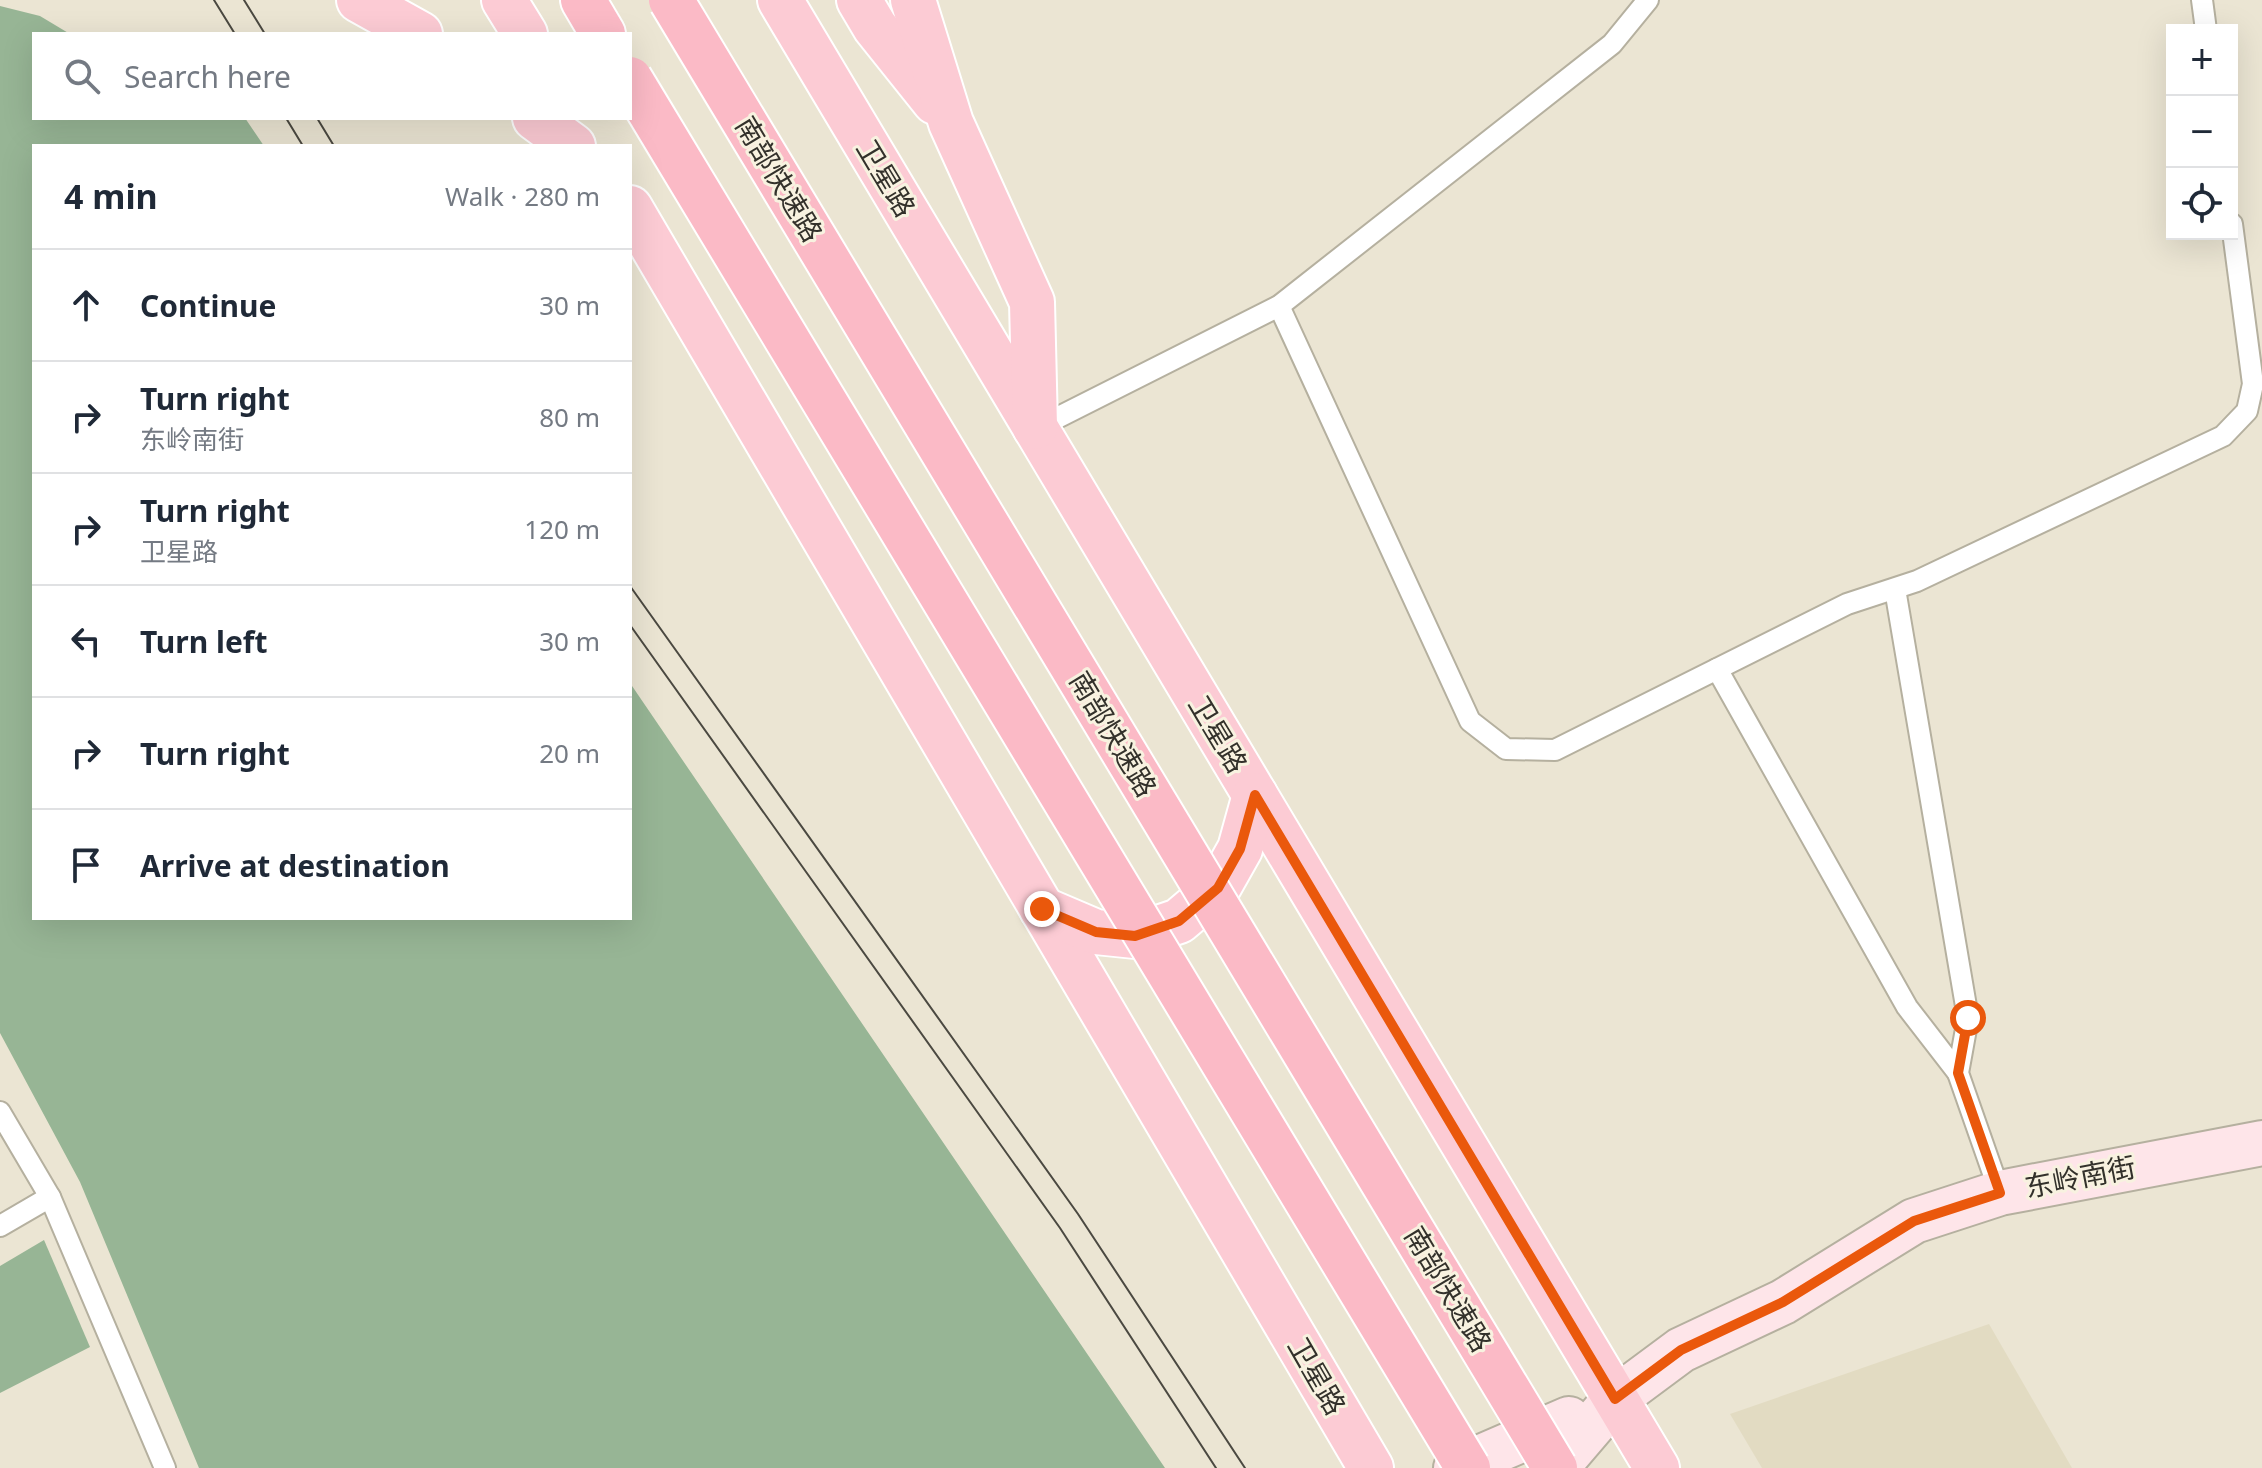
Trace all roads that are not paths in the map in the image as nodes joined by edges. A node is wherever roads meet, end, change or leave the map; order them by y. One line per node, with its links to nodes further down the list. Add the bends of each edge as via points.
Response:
1 (359, 0): 11 (main road)
2 (504, 0): 12 (main road)
3 (583, 0): 13 (highway)
4 (671, 0): 39 (highway, 南部快速路, bridge)
5 (780, 0): 23 (main road, 卫星路)
6 (859, 0): 17 (main road)
7 (913, 0): 17 (main road)
8 (1648, 0): 22 (lane, via 1612,44)
9 (2202, 0): 10 (lane)
10 (2205, 24)
11 (416, 32)
12 (524, 32)
13 (602, 32)
14 (632, 82): 38 (highway, bridge)
15 (538, 120): 18 (main road)
16 (577, 120): 19 (main road)
17 (951, 123): 23 (main road, via 1032,302)
18 (570, 144)
19 (592, 144)
20 (632, 211): 27 (main road, 卫星路)
21 (2234, 240): 24 (lane, via 2253,384 2247,411 2223,436)
22 (1279, 306): 23 (lane); 25 (lane, via 1470,721 1506,749 1555,750)
23 (1035, 429): 26 (main road, 卫星路)
24 (1895, 589): 25 (lane, via 1847,604); 28 (lane, via 1968,1018)
25 (1717, 669): 28 (lane, via 1907,1007)
26 (1255, 795): 27 (main road, via 1240,849 1218,888 1179,921 1135,936 1096,932); 34 (main road, 卫星路)
27 (1042, 909): 36 (main road, 卫星路)
28 (1958, 1073): 31 (lane)
29 (0, 1112): 32 (lane)
30 (2262, 1143): 31 (main road, 东岭南街)
31 (2000, 1193): 34 (main road, 东岭南街, via 1914,1221 1783,1302 1681,1350)
32 (50, 1197): 33 (lane); 35 (lane)
33 (0, 1226)
34 (1615, 1399): 37 (main road, 东岭南街); 39 (main road, 东岭南街); 40 (main road, 卫星路)
35 (165, 1468)
36 (1371, 1468)
37 (1456, 1468)
38 (1468, 1468)
39 (1556, 1468)
40 (1657, 1468)

